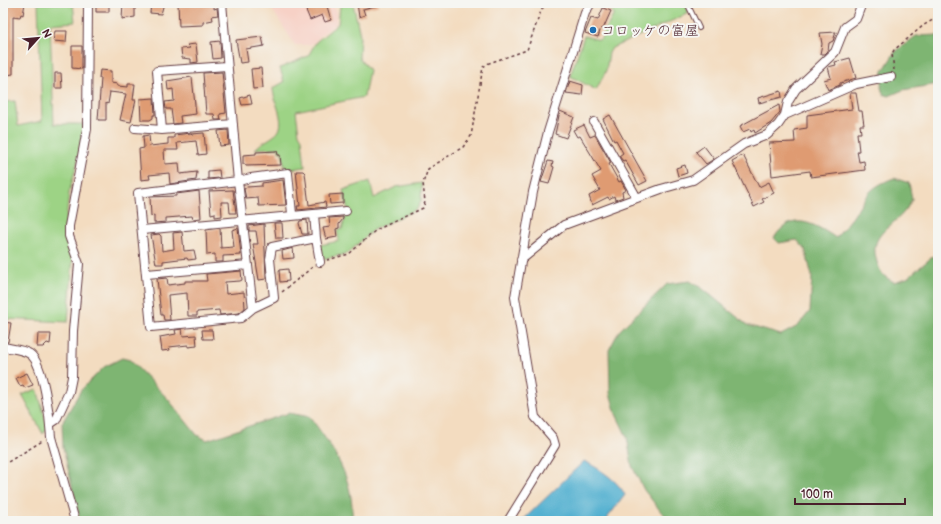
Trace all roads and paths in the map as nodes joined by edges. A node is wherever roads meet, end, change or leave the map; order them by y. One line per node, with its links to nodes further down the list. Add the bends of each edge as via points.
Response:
1 (88, 3): 31 (street, via 87,129 69,236 79,264 72,377 69,392 56,420)
2 (222, 3): 9 (street)
3 (546, 3): 25 (path, via 527,50 483,67 471,136 463,147 428,169 423,183 423,208 376,230 345,256)
4 (591, 3): 24 (street, via 585,13 548,132 533,192)
5 (687, 3): 8 (lane)
6 (862, 3): 11 (street, via 856,19 845,27 835,52 796,89 788,102)
7 (938, 17): 10 (path, via 894,50 894,74)
8 (699, 28)
9 (227, 66): 13 (street); 15 (street, via 157,72)
10 (891, 77): 11 (street, via 856,84)
11 (785, 115): 17 (street, via 767,135 744,144 693,180)
12 (594, 122): 17 (street)
13 (233, 124): 15 (street); 16 (street)
14 (135, 128): 15 (street)
15 (162, 130)
16 (238, 181): 19 (street, via 288,174); 21 (street); 22 (street, via 138,193)
17 (636, 198): 24 (street, via 564,225)
18 (346, 210): 20 (street)
19 (292, 214): 20 (street); 21 (street)
20 (314, 214): 23 (street)
21 (242, 220): 22 (street); 26 (street)
22 (142, 230): 27 (street)
23 (316, 238): 25 (street); 28 (street, via 272,246 270,260)
24 (521, 260): 35 (street, via 515,297 535,418 553,438 555,445)
25 (320, 262): 28 (path)
26 (248, 265): 27 (street); 29 (street)
27 (147, 274): 29 (street, via 152,327 241,318)
28 (274, 298): 29 (street)
29 (253, 308)
30 (3, 347): 31 (street, via 29,354 39,366)
31 (50, 424): 32 (street)
32 (51, 437): 33 (path); 34 (street)
33 (3, 465)
34 (75, 521)
35 (508, 521)

